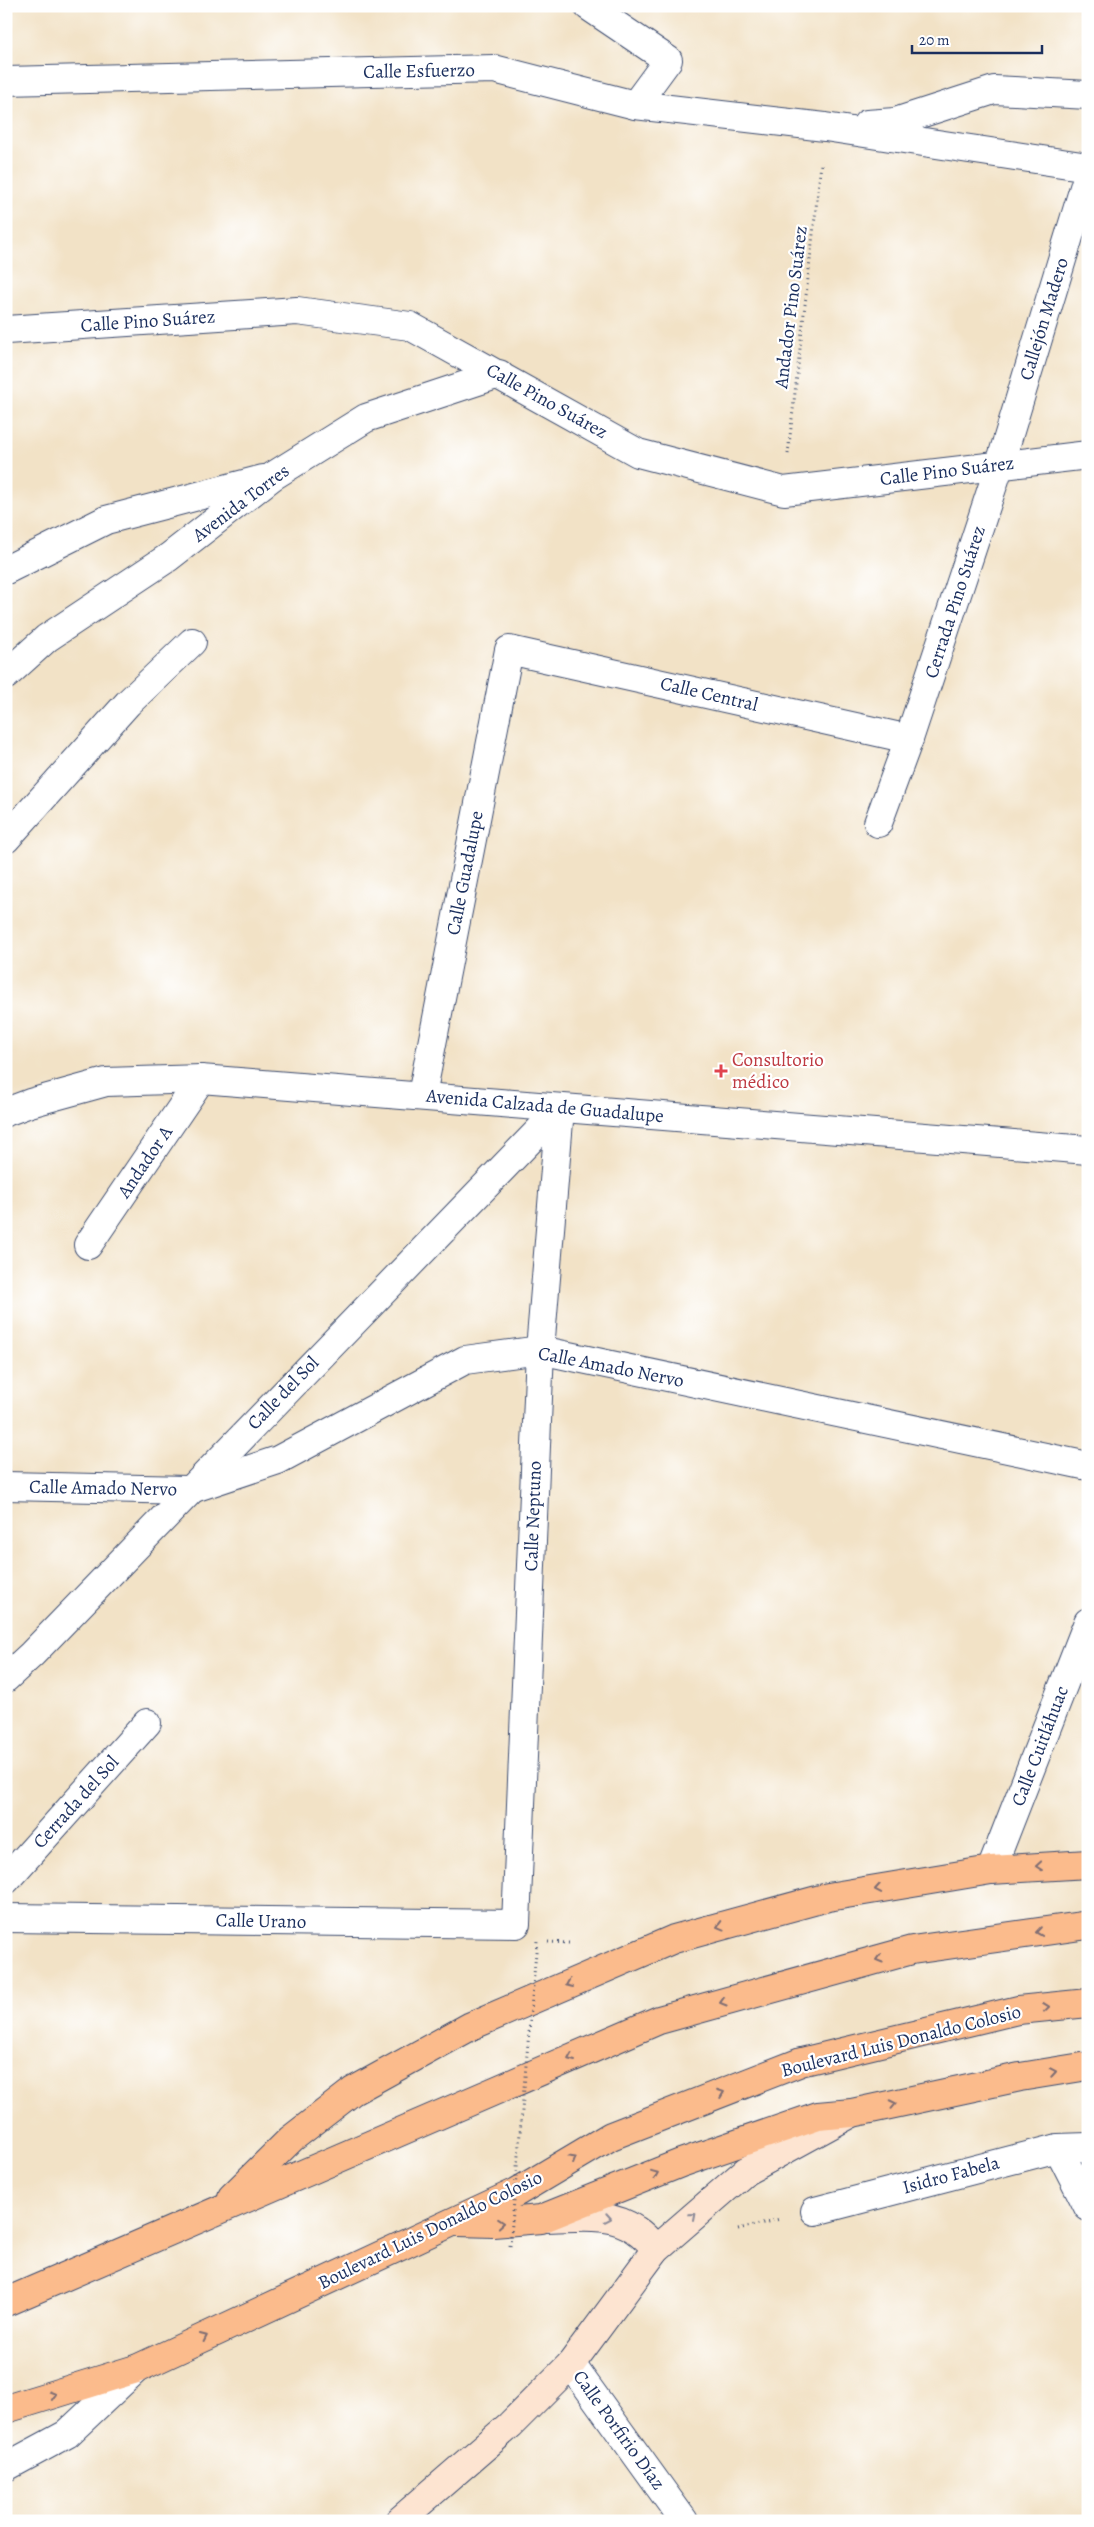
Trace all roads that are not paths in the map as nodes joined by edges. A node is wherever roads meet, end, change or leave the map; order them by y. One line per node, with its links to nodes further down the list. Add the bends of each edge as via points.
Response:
1 (588, 6): 4 (street, via 668,60)
2 (6, 81): 4 (street, Calle Esfuerzo, via 494,69)
3 (1088, 95): 5 (street, via 994,90 895,122)
4 (635, 105): 5 (street, Calle Esfuerzo)
5 (826, 127): 6 (street)
6 (1088, 168)
7 (1088, 174): 11 (street, Callejón Madero)
8 (6, 330): 9 (street, Calle Pino Suárez, via 297,311 410,326)
9 (499, 374): 11 (street, Calle Pino Suárez, via 638,453 784,491); 12 (street, Avenida Torres, via 366,418)
10 (1088, 455): 11 (street, Calle Pino Suárez)
11 (1000, 464): 17 (street, Cerrada Pino Suárez)
12 (273, 476): 13 (street, via 106,520); 16 (street, Avenida Torres, via 169,557 46,638)
13 (6, 570)
14 (192, 642): 19 (street, via 128,703)
15 (509, 650): 17 (street, Calle Central); 21 (street, Calle Guadalupe)
16 (6, 675)
17 (909, 739): 18 (street, Cerrada Pino Suárez)
18 (878, 823)
19 (6, 839)
20 (201, 1079): 21 (street, Avenida Calzada de Guadalupe); 22 (street, Avenida Calzada de Guadalupe, via 106,1082); 26 (street, Andador A)
21 (422, 1095): 23 (street, Avenida Calzada de Guadalupe)
22 (18, 1107): 24 (street)
23 (560, 1109): 25 (street, Avenida Calzada de Guadalupe); 27 (street, Calle Neptuno); 30 (street, Calle del Sol)
24 (6, 1126)
25 (1088, 1150)
26 (88, 1246)
27 (540, 1350): 28 (street, Calle Amado Nervo); 30 (street, Calle Amado Nervo, via 465,1360 278,1460); 38 (street, Calle Neptuno)
28 (1088, 1466)
29 (6, 1486): 30 (street, Calle Amado Nervo)
30 (188, 1490): 32 (street, Calle del Sol)
31 (1088, 1622): 35 (street, Calle Cuitláhuac)
32 (6, 1678)
33 (147, 1723): 36 (street, Cerrada del Sol)
34 (1088, 1864): 35 (highway, one-way to 35)
35 (991, 1870): 46 (highway, one-way to 46, via 828,1897 674,1939 471,2026 353,2091 291,2140)
36 (6, 1880)
37 (6, 1918): 38 (street, Calle Urano)
38 (516, 1924)
39 (1088, 1925): 46 (highway, one-way to 46, via 912,1950 659,2020)
40 (1088, 2003): 49 (highway, Boulevard Luis Donaldo Colosio, one-way to 40, via 517,2192 611,2136 801,2062 1018,2010)
41 (1088, 2066): 42 (highway, one-way to 41)
42 (852, 2113): 48 (highway, one-way to 42, via 681,2163 818,2116); 50 (main road, one-way to 42, via 746,2171)
43 (1088, 2146): 44 (street, Isidro Fabela)
44 (1058, 2148): 45 (street); 47 (street, Isidro Fabela)
45 (1088, 2207)
46 (220, 2209): 51 (highway)
47 (815, 2211)
48 (541, 2219): 49 (highway, one-way to 48); 50 (main road, one-way to 50, via 599,2217 619,2220 637,2230)
49 (452, 2222): 53 (highway, Boulevard Luis Donaldo Colosio, one-way to 49)
50 (656, 2249): 52 (main road)
51 (6, 2302)
52 (572, 2364): 56 (main road, via 510,2425); 57 (street, Calle Porfirio Díaz)
53 (136, 2369): 54 (highway, Boulevard Luis Donaldo Colosio, one-way to 53); 55 (street, via 67,2434)
54 (6, 2409)
55 (6, 2467)
56 (399, 2521)
57 (684, 2521)

